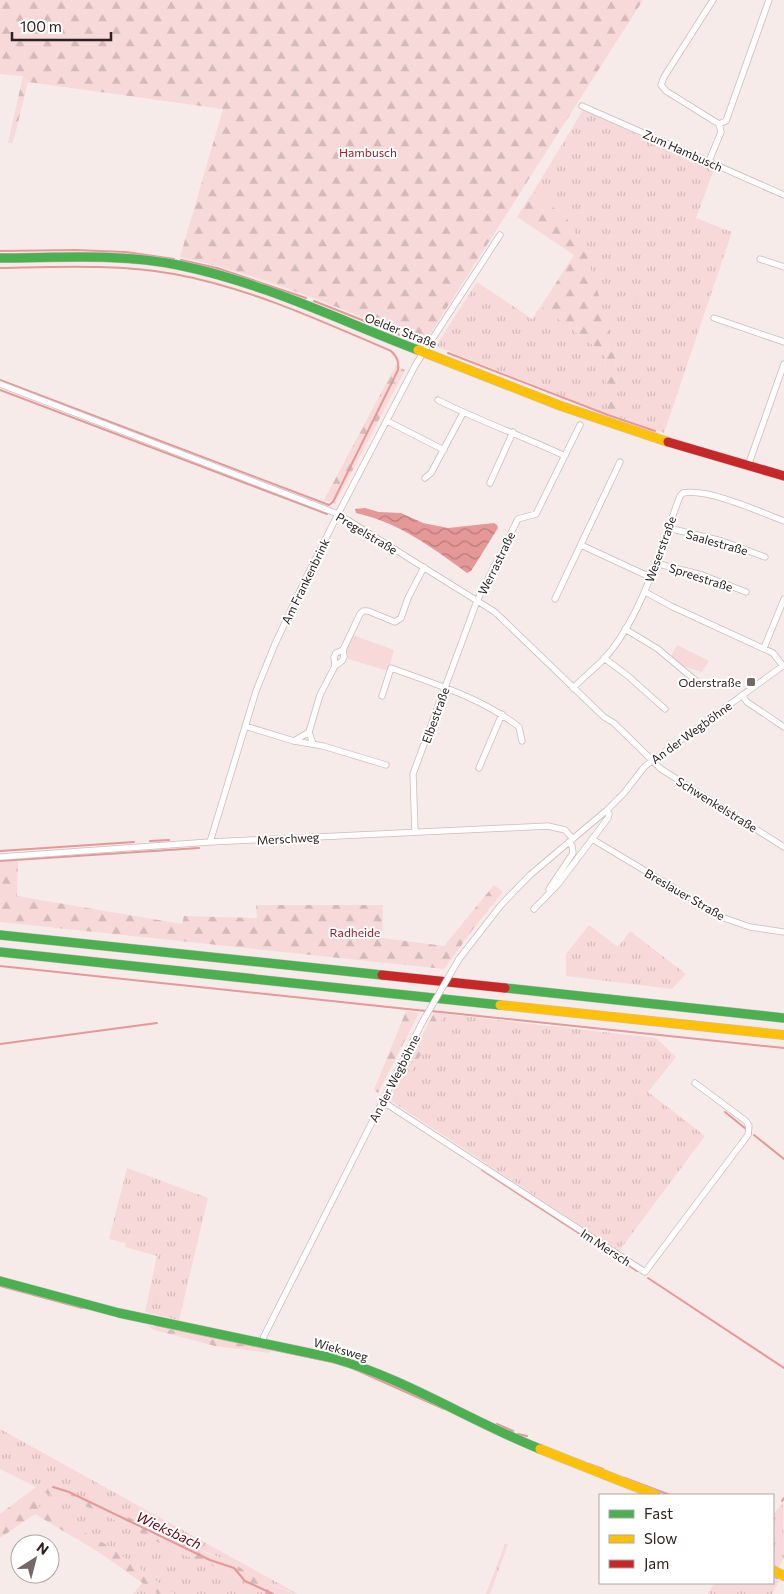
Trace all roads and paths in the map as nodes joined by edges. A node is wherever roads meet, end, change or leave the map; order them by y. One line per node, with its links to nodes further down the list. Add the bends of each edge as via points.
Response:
1 (713, 0): 4 (street, via 661,85)
2 (769, 0): 4 (street, via 726,121)
3 (582, 106): 5 (street, Zum Hambusch)
4 (720, 124): 5 (street, via 721,132)
5 (709, 161): 6 (street, Zum Hambusch)
6 (784, 195)
7 (500, 235): 13 (street, Am Frankenbrink)
8 (0, 258): 13 (main road, Oelder Straße, via 128,259 214,273 256,286)
9 (760, 259): 10 (street)
10 (784, 267)
11 (714, 318): 12 (street)
12 (784, 342)
13 (424, 353): 18 (street, Am Frankenbrink); 24 (main road, Oelder Straße, via 656,439)
14 (784, 364): 24 (street)
15 (0, 384): 28 (street, Pregelstraße)
16 (438, 400): 17 (street)
17 (463, 413): 20 (street); 21 (street)
18 (387, 420): 21 (street); 28 (street, Am Frankenbrink)
19 (580, 426): 22 (street, Werrastraße)
20 (513, 432): 22 (street); 27 (street)
21 (444, 450): 26 (street)
22 (565, 456): 40 (street, Werrastraße, via 536,514 518,519)
23 (620, 462): 31 (street)
24 (748, 466): 25 (main road, Oelder Straße)
25 (784, 476)
26 (425, 478)
27 (490, 483)
28 (338, 514): 34 (street, Pregelstraße); 52 (street, Am Frankenbrink, via 275,644)
29 (784, 521): 30 (street, Weserstraße, via 730,501 688,492 680,496)
30 (668, 528): 32 (street, Saalestraße, via 722,541); 33 (street, Weserstraße)
31 (581, 545): 35 (street); 38 (street)
32 (765, 557)
33 (655, 563): 35 (street, Weserstraße); 37 (street, Spreestraße, via 702,575)
34 (424, 567): 40 (street, Pregelstraße); 54 (street, via 402,618 395,622 368,611 360,614 342,650 342,662 335,666 320,695)
35 (650, 577): 36 (street, Weserstraße)
36 (645, 592): 41 (street, Weserstraße); 42 (street)
37 (746, 592)
38 (555, 599)
39 (784, 599): 42 (street)
40 (477, 601): 46 (street, Elbestraße); 47 (street, Pregelstraße, via 496,612)
41 (626, 629): 43 (street, Weserstraße); 45 (street, via 658,649)
42 (764, 648): 44 (street)
43 (604, 658): 47 (street, Weserstraße); 50 (street)
44 (784, 665): 48 (street, An der Wegböhne)
45 (696, 681)
46 (445, 688): 49 (street, via 391,668); 51 (street); 62 (street, Elbestraße, via 413,774)
47 (573, 688): 58 (street, Pregelstraße)
48 (742, 695): 53 (street, via 747,702); 58 (street, An der Wegböhne)
49 (382, 696)
50 (665, 709)
51 (502, 714): 56 (street, via 519,727); 60 (street)
52 (245, 726): 55 (street); 65 (street, Am Frankenbrink)
53 (784, 727)
54 (309, 732): 55 (street); 57 (street)
55 (294, 741): 57 (street)
56 (522, 741)
57 (313, 744): 59 (street)
58 (652, 760): 61 (street, An der Wegböhne); 66 (street, Schwenkelstraße, via 661,769)
59 (386, 765)
60 (479, 768)
61 (607, 810): 63 (street, An der Wegböhne, via 608,818); 64 (street, An der Wegböhne)
62 (415, 832): 64 (street, Merschweg, via 548,826 565,830); 65 (street, Merschweg)
63 (592, 839): 68 (street, An der Wegböhne); 70 (street, Breslauer Straße, via 724,918)
64 (571, 840): 68 (street, An der Wegböhne, via 573,853); 76 (street, An der Wegböhne, bridge, via 501,905 459,959)
65 (210, 842): 67 (street, Merschweg)
66 (784, 847)
67 (0, 857)
68 (547, 895): 69 (street, An der Wegböhne)
69 (534, 909)
70 (784, 932)
71 (0, 935): 73 (main road)
72 (0, 952): 74 (main road)
73 (784, 1018)
74 (784, 1035)
75 (695, 1083): 76 (street, Im Mersch, via 746,1121 748,1135 645,1272)
76 (382, 1101): 78 (street, An der Wegböhne)
77 (0, 1281): 78 (main road, Wieksweg, via 119,1313)
78 (262, 1343): 79 (main road, Wieksweg, via 354,1364 530,1445)
79 (653, 1494)

